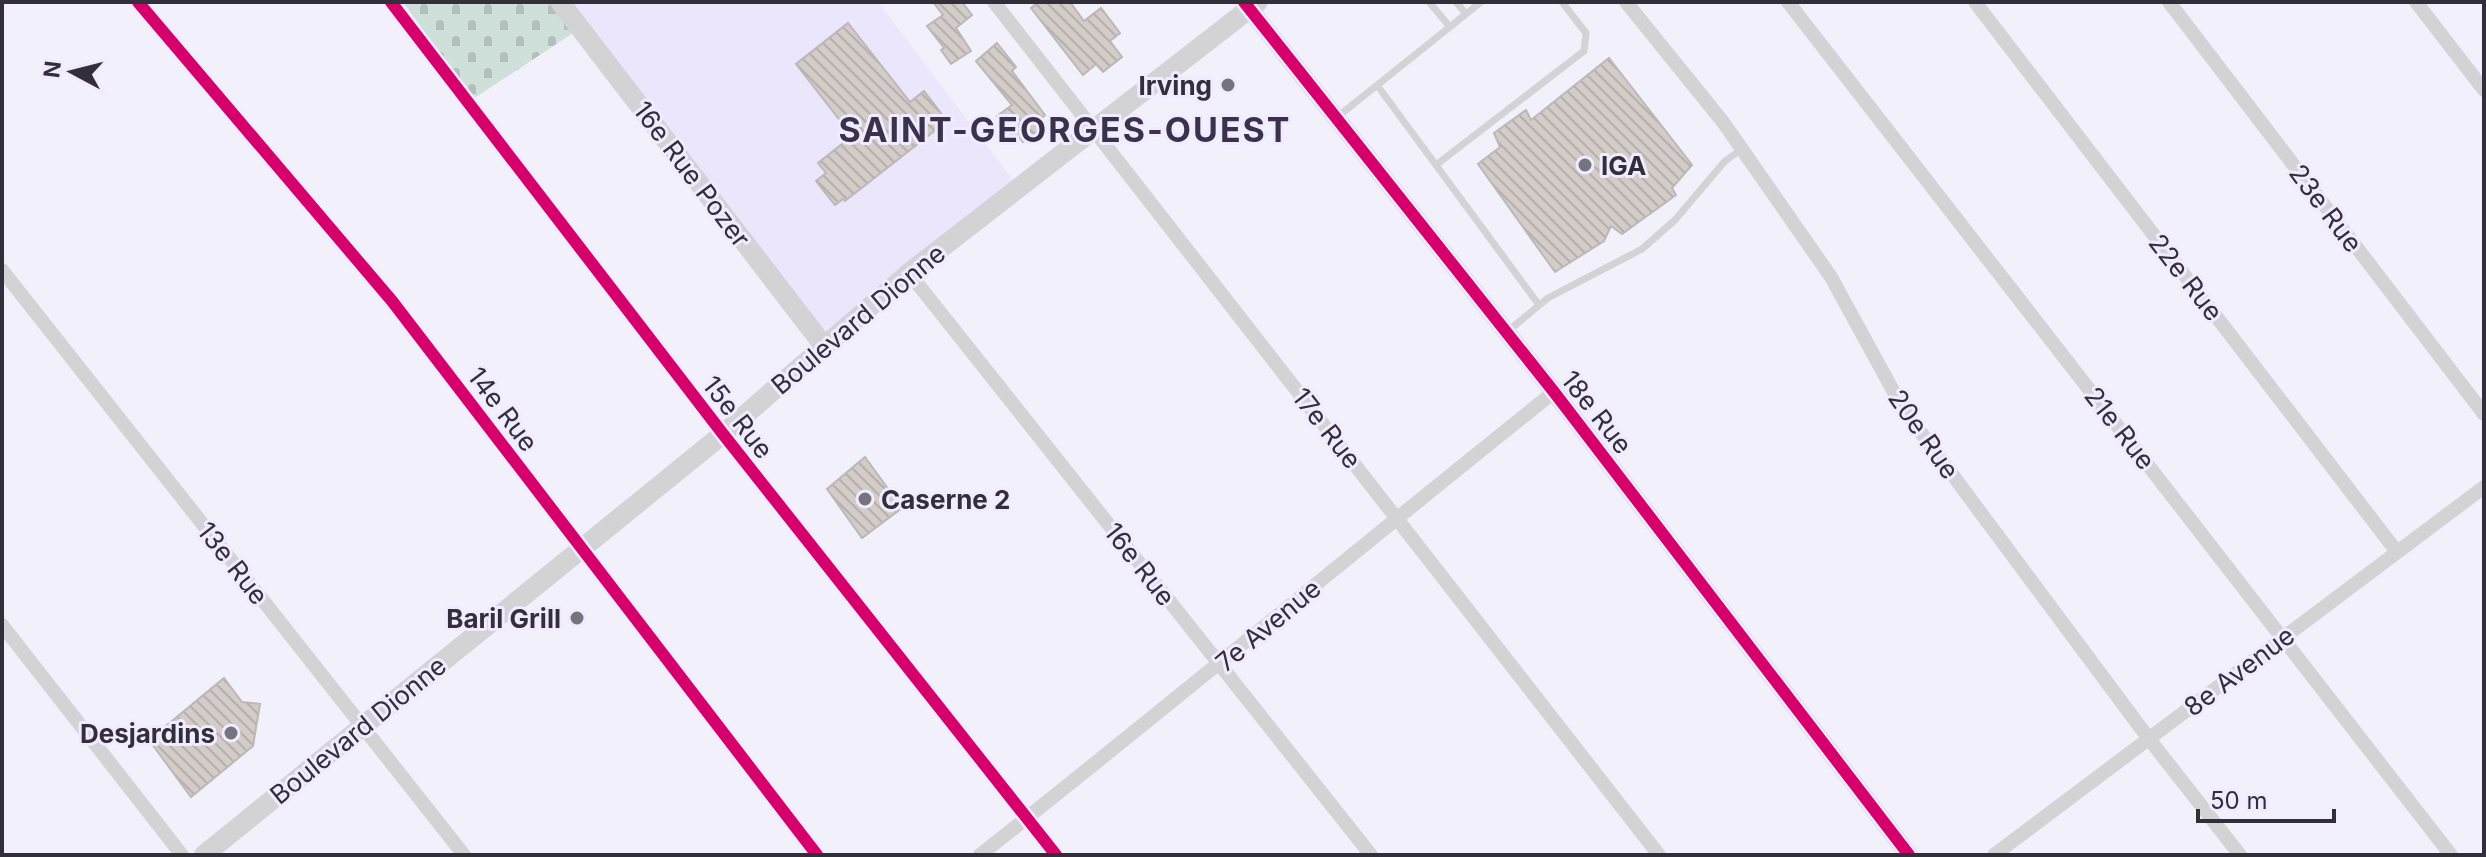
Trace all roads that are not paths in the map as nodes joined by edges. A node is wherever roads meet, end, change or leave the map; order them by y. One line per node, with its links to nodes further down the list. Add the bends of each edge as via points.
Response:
1 (138, 2): 33 (street, 14e Rue, via 392,301)
2 (391, 2): 30 (street, 15e Rue)
3 (560, 2): 27 (main road, 16e Rue Pozer)
4 (994, 2): 20 (street, 17e Rue)
5 (1429, 2): 16 (lane)
6 (1456, 2): 15 (lane)
7 (1481, 2): 15 (lane)
8 (1562, 2): 22 (lane, via 1586,33 1584,51)
9 (1626, 2): 21 (street, 20e Rue)
10 (1788, 2): 36 (street, 21e Rue)
11 (1975, 2): 34 (street, 22e Rue)
12 (2169, 2): 29 (street, 23e Rue)
13 (2416, 2): 18 (street)
14 (1250, 4): 19 (street, 18e Rue); 20 (main road, Boulevard Dionne)
15 (1466, 14): 16 (lane)
16 (1450, 27): 17 (lane)
17 (1377, 85): 19 (lane); 22 (lane)
18 (2484, 90)
19 (1336, 118): 26 (street, 18e Rue)
20 (1094, 130): 24 (main road, Boulevard Dionne); 32 (street, 17e Rue)
21 (1742, 149): 25 (lane, via 1642,249); 39 (street, 20e Rue, via 1831,277 1902,407)
22 (1436, 165): 25 (lane)
23 (2, 270): 38 (street, 13e Rue)
24 (909, 273): 27 (main road, Boulevard Dionne); 37 (street, 16e Rue)
25 (1539, 305): 26 (lane)
26 (1507, 332): 28 (street, 18e Rue)
27 (824, 346): 30 (main road, Boulevard Dionne)
28 (1554, 392): 32 (street, 7e Avenue); 49 (street, 18e Rue)
29 (2484, 414)
30 (723, 434): 33 (main road, Boulevard Dionne); 40 (street, 15e Rue)
31 (2484, 487): 34 (street, 8e Avenue)
32 (1397, 518): 37 (street, 7e Avenue); 48 (street, 17e Rue)
33 (580, 547): 38 (main road, Boulevard Dionne); 44 (street, 14e Rue)
34 (2397, 552): 36 (street, 8e Avenue)
35 (2, 625): 41 (street)
36 (2284, 637): 39 (street, 8e Avenue); 52 (street, 21e Rue)
37 (1220, 665): 40 (street, 7e Avenue); 47 (street, 16e Rue)
38 (361, 727): 42 (main road, Boulevard Dionne); 43 (street, 13e Rue)
39 (2149, 739): 50 (street, 8e Avenue); 51 (street, 20e Rue)
40 (1027, 818): 45 (street, 7e Avenue); 46 (street, 15e Rue)
41 (182, 855)
42 (204, 855)
43 (464, 855)
44 (817, 855)
45 (980, 855)
46 (1056, 855)
47 (1371, 855)
48 (1659, 855)
49 (1909, 855)
50 (1994, 855)
51 (2240, 855)
52 (2451, 855)

